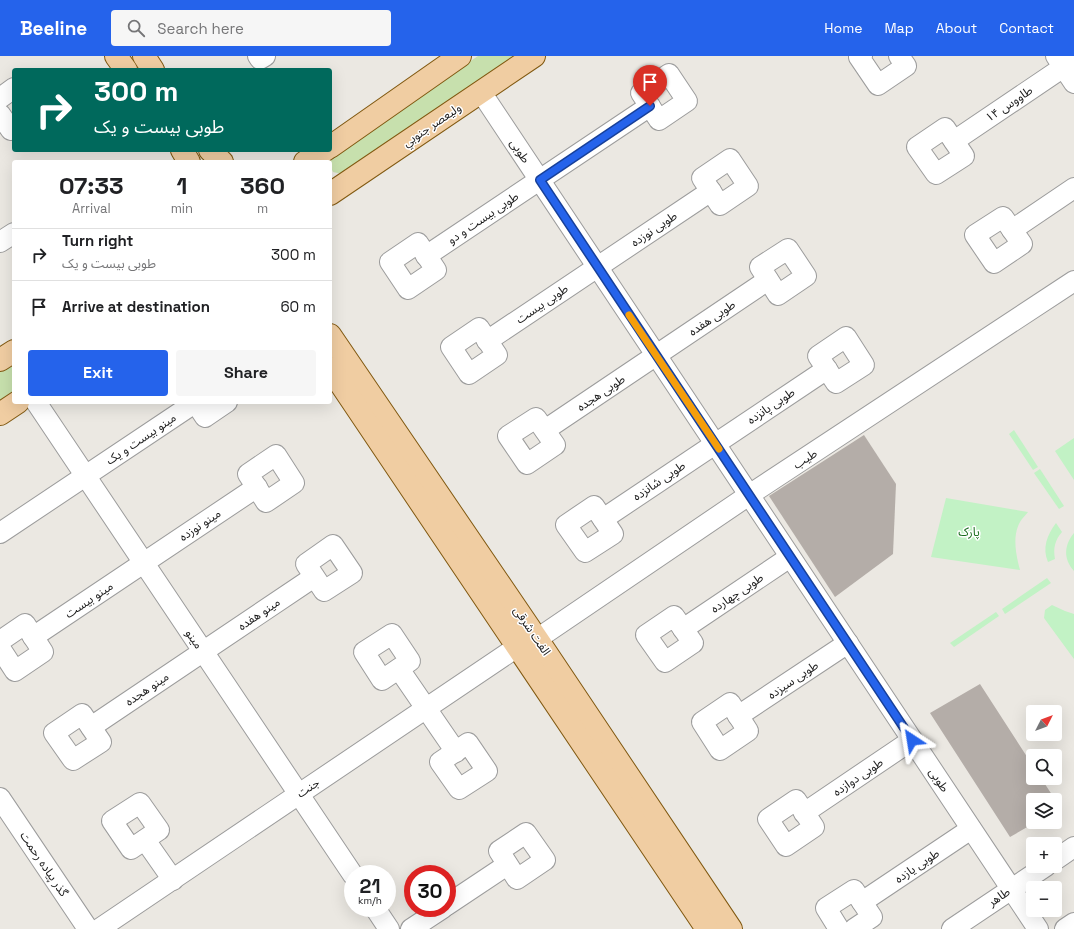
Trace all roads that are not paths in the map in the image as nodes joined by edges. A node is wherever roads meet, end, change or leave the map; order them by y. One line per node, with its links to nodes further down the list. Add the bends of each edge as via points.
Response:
1 (116, 56): 10 (main road)
2 (144, 56): 11 (main road)
3 (258, 56): 4 (street, via 260,59)
4 (265, 56)
5 (534, 56): 12 (main road, وليعصر جنوبي)
6 (862, 56): 7 (street, via 860,57 878,85 906,66)
7 (899, 56)
8 (458, 57): 17 (main road)
9 (1067, 66): 16 (street, طاووس ۱۴)
10 (125, 68)
11 (152, 68)
12 (481, 92): 22 (street, طوبی); 23 (main road, وليعصر جنوبي)
13 (12, 93): 15 (street)
14 (650, 106): 22 (street, طوبی بیست و دو)
15 (3, 114)
16 (954, 141)
17 (332, 147)
18 (212, 152): 20 (main road)
19 (325, 152): 21 (main road)
20 (220, 160)
21 (309, 160)
22 (540, 180): 29 (street, طوبی بیست و دو); 30 (street, طوبی)
23 (334, 186)
24 (1074, 188): 26 (street)
25 (711, 190): 30 (street, طوبی نوزده)
26 (1012, 230)
27 (12, 234): 28 (street)
28 (0, 242)
29 (426, 256)
30 (597, 267): 34 (street, طوبی بیست); 35 (street, طوبی)
31 (768, 280): 35 (street, طوبی هفده)
32 (1074, 281): 48 (street, طیب)
33 (332, 338): 56 (main road, الفت شرقی)
34 (487, 341)
35 (656, 356): 44 (street, طوبی هجده); 45 (street, طوبی)
36 (827, 369): 45 (street, طوبی پانزده)
37 (332, 371): 59 (main road, الفت شرقی)
38 (15, 404): 43 (main road)
39 (37, 404): 46 (street, مینو)
40 (193, 404): 46 (street, مینو بیست و یک)
41 (197, 404): 42 (street, via 205,417)
42 (224, 404)
43 (0, 414)
44 (545, 430)
45 (715, 444): 48 (street, طوبی); 49 (street, طوبی شانزده)
46 (86, 476): 50 (street, مینو بیست و یک); 52 (street, مینو)
47 (257, 487): 52 (street, مینو نوزده)
48 (750, 495): 51 (street, طوبی); 56 (street, طیب)
49 (603, 519)
50 (0, 534)
51 (790, 557): 54 (street, طوبی چهارده); 58 (street, طوبی)
52 (144, 563): 55 (street, مینو بیست); 61 (street, مینو)
53 (314, 577): 61 (street, مینو هفده)
54 (683, 629)
55 (33, 637): 57 (street, via 25,624); 60 (street, via 43,652 15,671)
56 (538, 639): 90 (main road, الفت شرقی)
57 (0, 641)
58 (848, 643): 64 (street, طوبی سیزده); 66 (street, طوبی)
59 (517, 647): 63 (street, جنت); 89 (main road, الفت شرقی)
60 (0, 648)
61 (203, 652): 65 (street, مینو هجده); 68 (street, مینو)
62 (399, 669): 63 (street)
63 (426, 709): 67 (street); 68 (street, جنت)
64 (738, 716)
65 (91, 727)
66 (912, 740): 70 (street, طوبی دوازده); 71 (street, طوبی)
67 (456, 752)
68 (299, 795): 75 (street, مینو); 78 (street, جنت)
69 (0, 798): 85 (street, گذر پیاده رحمت)
70 (804, 813)
71 (971, 829): 79 (street, طوبی); 81 (street, طوبی یازده)
72 (145, 840): 78 (street)
73 (1074, 847): 74 (street)
74 (1062, 855)
75 (346, 865)
76 (507, 865): 80 (street)
77 (1036, 873): 79 (street, طاهر)
78 (173, 880): 86 (street, جنت)
79 (1012, 889): 93 (street, طاهر); 94 (street, طوبی)
80 (456, 899)
81 (862, 902): 91 (street, via 854,890 826,908); 92 (street, via 872,917)
82 (381, 917): 87 (street)
83 (429, 917): 88 (street)
84 (1074, 923): 95 (street)
85 (88, 929)
86 (99, 929)
87 (389, 929)
88 (411, 929)
89 (707, 929)
90 (731, 929)
91 (839, 929)
92 (854, 929)
93 (952, 929)
94 (1038, 929)
95 (1065, 929)

